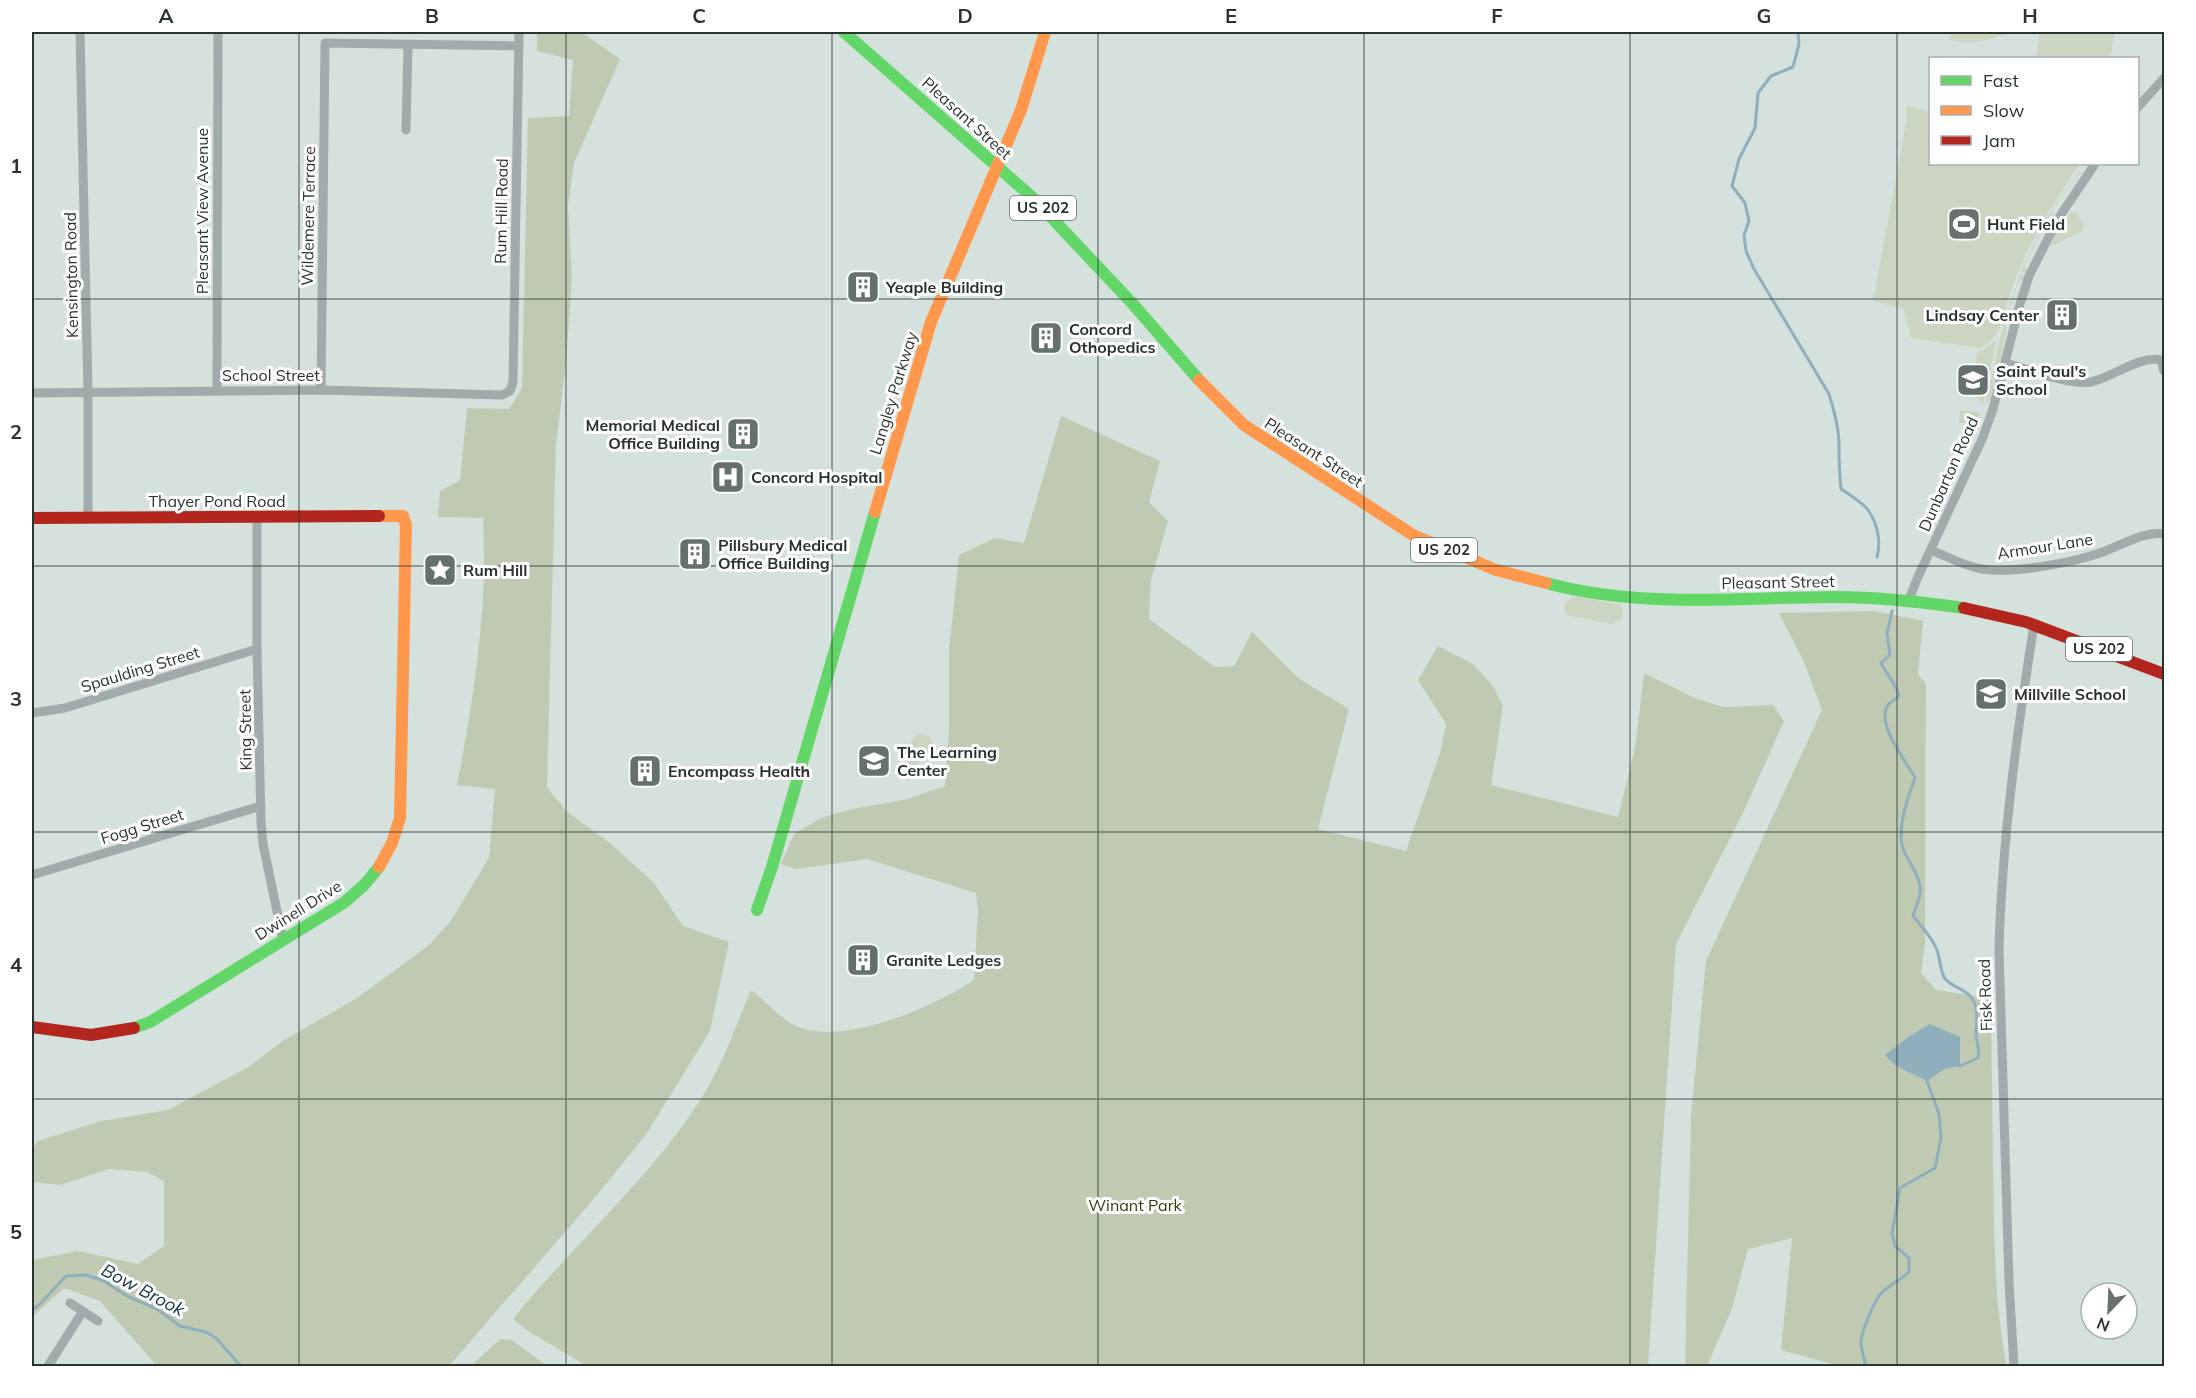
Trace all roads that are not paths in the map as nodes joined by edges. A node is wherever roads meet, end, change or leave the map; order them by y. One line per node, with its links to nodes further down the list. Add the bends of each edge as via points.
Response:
1 (80, 32): 18 (street, Kensington Road)
2 (218, 32): 15 (street, Pleasant View Avenue)
3 (519, 32): 7 (street, Rum Hill Road)
4 (844, 32): 12 (street, Pleasant Street / US 202)
5 (1044, 32): 12 (street, Langley Parkway, via 1021,110)
6 (408, 45): 7 (street); 10 (street); 16 (street, Wildemere Terrace, via 326,44)
7 (519, 46): 17 (street, Rum Hill Road)
8 (2164, 78): 9 (street)
9 (2139, 106)
10 (406, 130)
11 (2094, 165): 13 (street, Dunbarton Road, via 2058,219 2029,277)
12 (997, 168): 28 (street, Pleasant Street / US 202, via 1032,197 1244,425 1434,545 1515,576 1621,597); 35 (street, Langley Parkway, via 931,322)
13 (2006, 363): 14 (street, via 2077,383 2091,382 2153,358 2161,360); 27 (street, Dunbarton Road, via 1983,437)
14 (2164, 370)
15 (217, 390): 16 (street, School Street); 18 (street, School Street)
16 (321, 390): 17 (street, School Street, via 502,395)
17 (510, 391)
18 (88, 392): 19 (street, School Street); 23 (street, Kensington Road)
19 (32, 393)
20 (403, 516): 21 (street, Thayer Pond Road); 36 (street, Dwinell Drive, via 406,525 400,818 395,838 375,874 361,889)
21 (257, 517): 23 (street, Thayer Pond Road); 30 (street, King Street)
22 (32, 518): 23 (street, Thayer Pond Road)
23 (88, 518)
24 (2164, 525): 25 (street)
25 (2152, 533): 26 (street, Armour Lane); 27 (street, Armour Lane, via 2089,556 2011,569 1974,567)
26 (2164, 534)
27 (1931, 550): 28 (street, Dunbarton Road)
28 (1909, 600): 29 (street, US 202, via 1985,612)
29 (2034, 625): 31 (street, US 202); 42 (street, Fisk Road, via 2000,906)
30 (257, 649): 32 (street, Spaulding Street, via 65,708); 33 (street, King Street)
31 (2164, 674)
32 (32, 713)
33 (261, 806): 34 (street, Fogg Street); 36 (street, King Street, via 263,844)
34 (32, 875)
35 (757, 910)
36 (283, 940): 37 (street, Dwinell Drive, via 131,1030 90,1036)
37 (32, 1027)
38 (70, 1303): 39 (street)
39 (83, 1311): 40 (street); 41 (street)
40 (98, 1322)
41 (48, 1366)
42 (2014, 1366)

